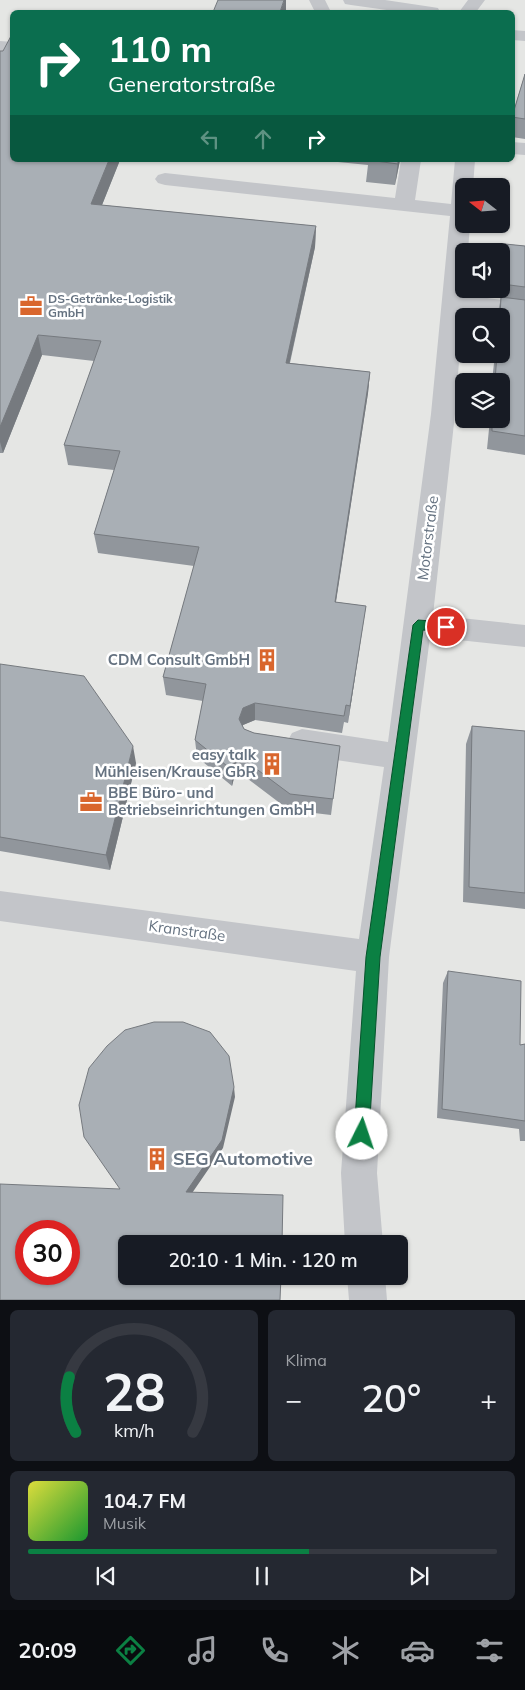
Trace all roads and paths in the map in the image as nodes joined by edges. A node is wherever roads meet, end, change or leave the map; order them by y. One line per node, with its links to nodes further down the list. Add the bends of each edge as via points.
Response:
1 (351, 0): 3 (street)
2 (477, 0): 4 (street)
3 (418, 10)
4 (469, 10)
5 (411, 162): 9 (street)
6 (465, 162): 7 (street, Motorstraße)
7 (464, 178)
8 (166, 180): 9 (street)
9 (404, 205): 10 (street)
10 (455, 210)
11 (459, 233): 12 (street, Motorstraße)
12 (453, 301): 13 (street); 14 (street, Motorstraße)
13 (525, 310)
14 (418, 625): 15 (street); 17 (street, Motorstraße)
15 (525, 636)
16 (274, 738): 17 (street)
17 (400, 757): 19 (street, Motorstraße)
18 (0, 906): 19 (street, Kranstraße)
19 (373, 957): 20 (street, Motorstraße, via 359,1173)
20 (363, 1235)
21 (367, 1285): 22 (street)
22 (368, 1300)

